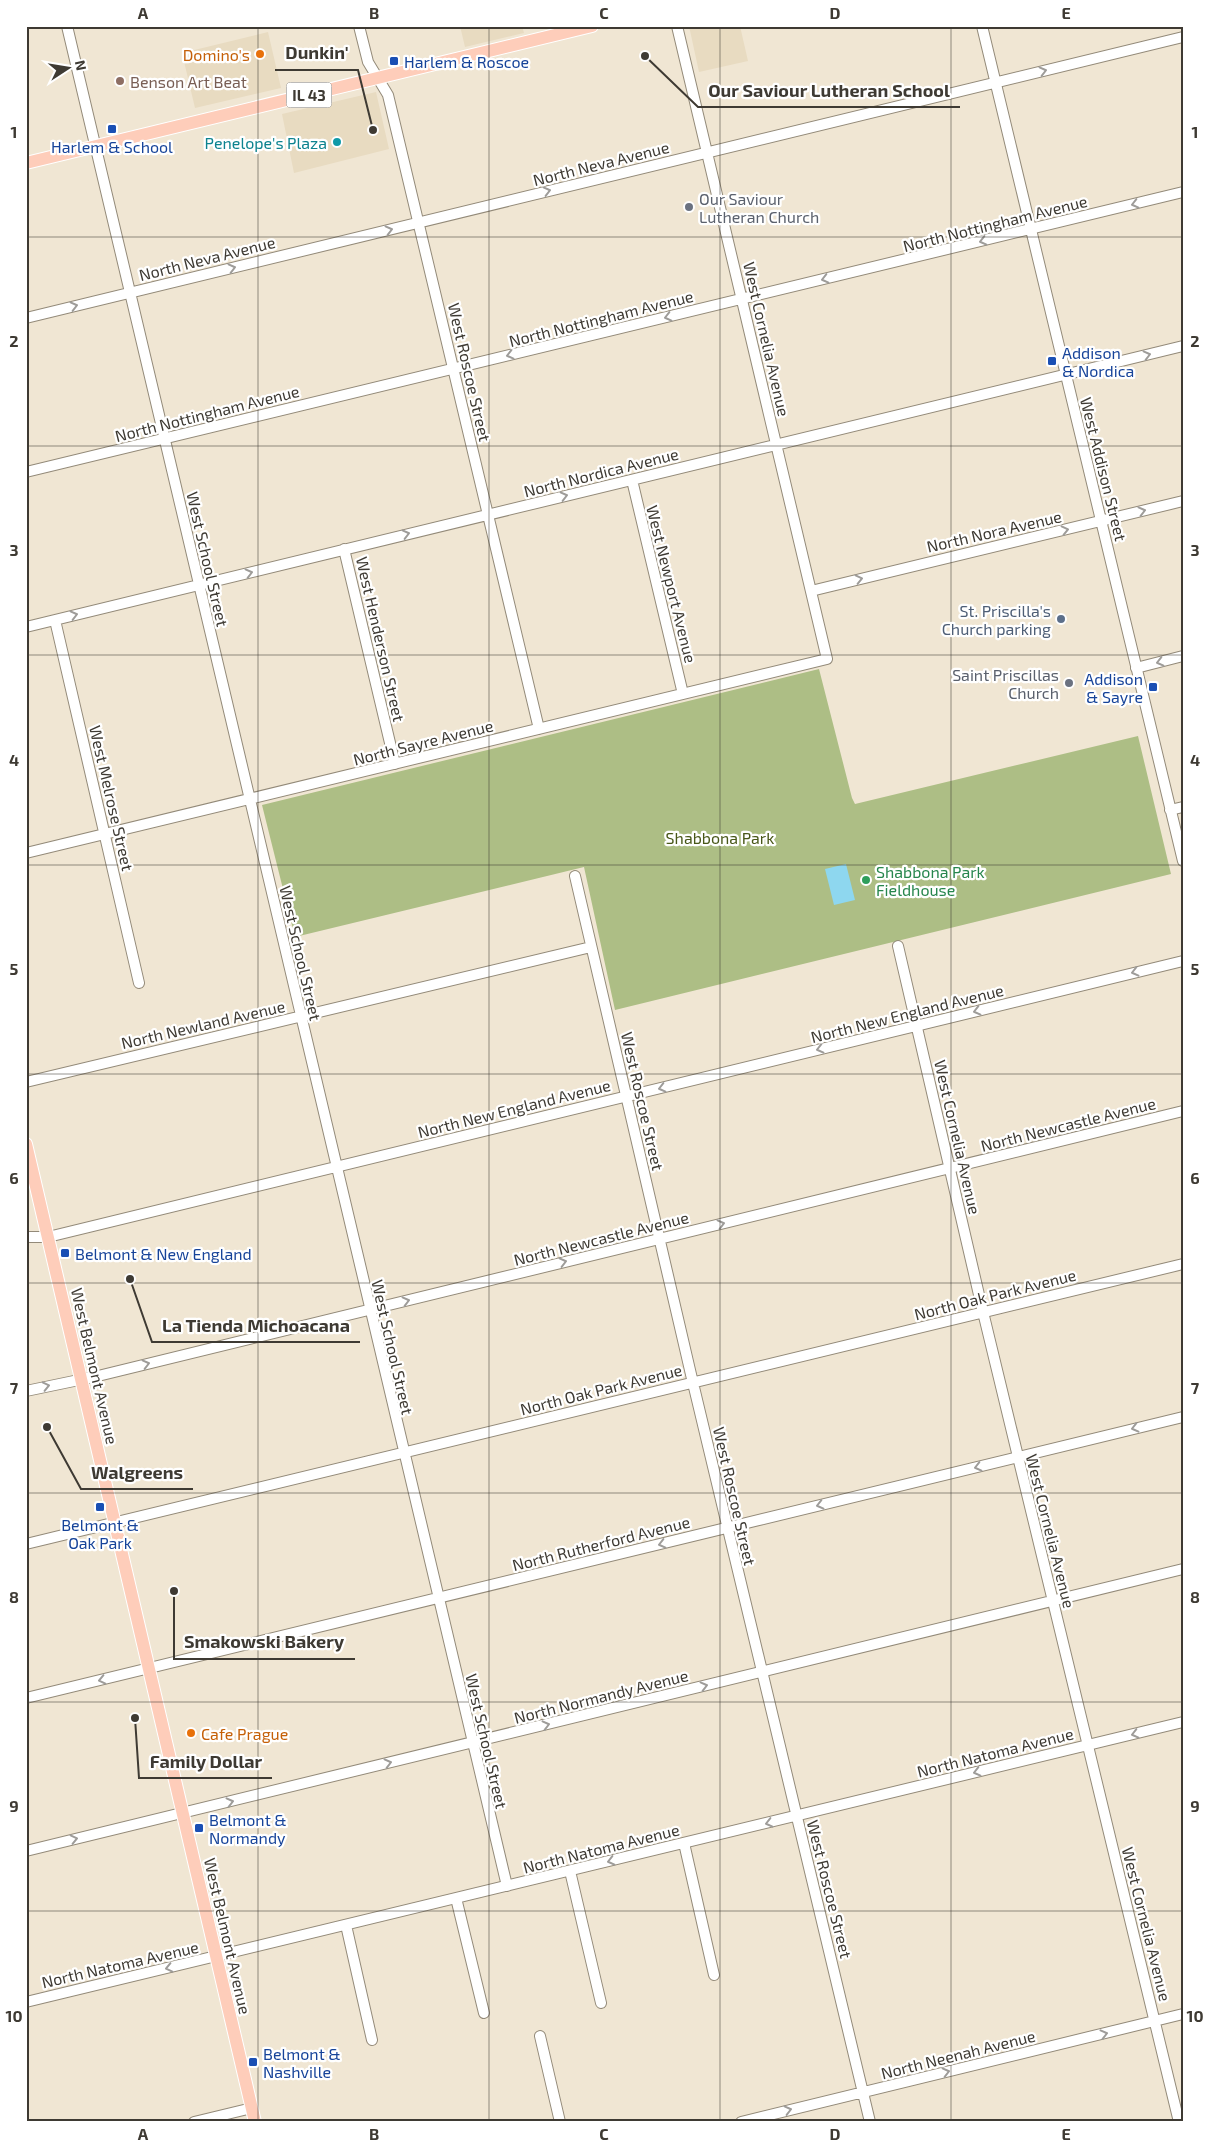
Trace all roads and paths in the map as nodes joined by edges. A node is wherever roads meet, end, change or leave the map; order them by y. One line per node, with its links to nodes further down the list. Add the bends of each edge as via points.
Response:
1 (67, 26): 9 (street, West School Street)
2 (359, 26): 7 (street, West Roscoe Street, via 368,62)
3 (592, 26): 7 (main road, IL 43)
4 (677, 26): 10 (street, West Cornelia Avenue)
5 (982, 26): 8 (street, West Addison Street)
6 (1183, 37): 8 (street, North Neva Avenue, one-way to 6)
7 (378, 78): 9 (main road, IL 43); 13 (street, West Roscoe Street, via 388,95)
8 (995, 82): 10 (street, North Neva Avenue); 14 (street, West Addison Street)
9 (96, 146): 11 (main road, IL 43); 15 (street, West School Street)
10 (707, 152): 13 (street, North Neva Avenue, one-way to 10); 16 (street, West Cornelia Avenue)
11 (26, 163)
12 (1183, 192): 14 (street, North Nottingham Avenue, one-way to 14)
13 (419, 222): 15 (street, North Neva Avenue, one-way to 13); 19 (street, West Roscoe Street)
14 (1031, 229): 16 (street, North Nottingham Avenue, one-way to 16); 20 (street, West Addison Street)
15 (130, 293): 17 (street, North Neva Avenue, one-way to 15); 21 (street, West School Street)
16 (742, 299): 19 (street, North Nottingham Avenue, one-way to 19); 22 (street, West Cornelia Avenue)
17 (26, 318)
18 (1183, 346): 20 (street, North Nordica Avenue, one-way to 18)
19 (454, 369): 21 (street, North Nottingham Avenue); 26 (street, West Roscoe Street)
20 (1066, 375): 22 (street, North Nordica Avenue); 27 (street, West Addison Street)
21 (164, 439): 23 (street, North Nottingham Avenue); 29 (street, West School Street)
22 (776, 445): 24 (street, North Nordica Avenue); 30 (street, West Cornelia Avenue)
23 (26, 472)
24 (632, 480): 26 (street, North Nordica Avenue, one-way to 24); 36 (street, West Newport Avenue)
25 (1183, 501): 27 (street, North Nora Avenue, one-way to 25)
26 (488, 515): 28 (street, North Nordica Avenue, one-way to 26); 37 (street, West Roscoe Street)
27 (1101, 521): 30 (street, North Nora Avenue, one-way to 27); 35 (street, West Addison Street)
28 (344, 550): 29 (street, North Nordica Avenue, one-way to 28); 38 (street, West Henderson Street)
29 (199, 585): 31 (street, North Nordica Avenue, one-way to 29); 39 (street, West School Street)
30 (811, 590): 34 (street, West Cornelia Avenue)
31 (55, 620): 32 (street, North Nordica Avenue); 42 (street, West Melrose Street)
32 (26, 627)
33 (1183, 656): 35 (street, one-way to 35)
34 (828, 659): 36 (street, North Sayre Avenue)
35 (1136, 668): 41 (street, West Addison Street)
36 (684, 694): 37 (street, North Sayre Avenue)
37 (540, 729): 38 (street, North Sayre Avenue)
38 (395, 764): 39 (street, North Sayre Avenue)
39 (249, 799): 42 (street, North Sayre Avenue); 50 (street, West School Street)
40 (1183, 807): 41 (street)
41 (1170, 810): 44 (street, West Addison Street)
42 (105, 834): 43 (street, North Sayre Avenue); 49 (street, West Melrose Street)
43 (26, 853)
44 (1183, 861)
45 (575, 876): 47 (street, West Roscoe Street)
46 (898, 946): 51 (street, West Cornelia Avenue)
47 (591, 947): 50 (street, North Newland Avenue); 53 (street, West Roscoe Street)
48 (1183, 961): 51 (street, North New England Avenue, one-way to 51)
49 (140, 983)
50 (300, 1016): 52 (street, North Newland Avenue); 56 (street, West School Street)
51 (916, 1026): 53 (street, North New England Avenue, one-way to 53); 57 (street, West Cornelia Avenue)
52 (26, 1082)
53 (626, 1096): 56 (street, North New England Avenue); 60 (street, West Roscoe Street)
54 (1183, 1112): 57 (street, North Newcastle Avenue)
55 (26, 1144): 58 (main road, West Belmont Avenue)
56 (336, 1167): 58 (street, North New England Avenue); 62 (street, West School Street)
57 (950, 1168): 60 (street, North Newcastle Avenue, one-way to 57); 63 (street, West Cornelia Avenue)
58 (48, 1237): 59 (street, North New England Avenue); 64 (main road, West Belmont Avenue)
59 (26, 1238)
60 (660, 1239): 62 (street, North Newcastle Avenue, one-way to 60); 65 (street, West Roscoe Street)
61 (1183, 1264): 63 (street, North Oak Park Avenue)
62 (369, 1310): 64 (street, North Newcastle Avenue, one-way to 62); 68 (street, West School Street)
63 (983, 1312): 65 (street, North Oak Park Avenue); 69 (street, West Cornelia Avenue)
64 (81, 1378): 66 (street, North Newcastle Avenue, one-way to 64); 70 (main road, West Belmont Avenue)
65 (693, 1382): 68 (street, North Oak Park Avenue); 71 (street, West Roscoe Street)
66 (26, 1391)
67 (1183, 1416): 69 (street, North Rutherford Avenue, one-way to 69)
68 (403, 1453): 70 (street, North Oak Park Avenue); 74 (street, West School Street)
69 (1018, 1457): 71 (street, North Rutherford Avenue, one-way to 71); 75 (street, West Cornelia Avenue)
70 (115, 1523): 72 (street, North Oak Park Avenue); 76 (main road, West Belmont Avenue)
71 (728, 1528): 74 (street, North Rutherford Avenue, one-way to 74); 77 (street, West Roscoe Street)
72 (26, 1544)
73 (1183, 1569): 75 (street, North Normandy Avenue)
74 (438, 1599): 76 (street, North Rutherford Avenue); 80 (street, West School Street)
75 (1053, 1601): 77 (street, North Normandy Avenue); 81 (street, West Cornelia Avenue)
76 (149, 1669): 78 (street, North Rutherford Avenue, one-way to 78); 82 (main road, West Belmont Avenue)
77 (762, 1672): 80 (street, North Normandy Avenue, one-way to 77); 83 (street, West Roscoe Street)
78 (26, 1698)
79 (1183, 1722): 81 (street, North Natoma Avenue, one-way to 81)
80 (472, 1743): 82 (street, North Normandy Avenue, one-way to 80); 87 (street, West School Street)
81 (1088, 1745): 83 (street, North Natoma Avenue, one-way to 83); 96 (street, West Cornelia Avenue)
82 (183, 1814): 85 (street, North Normandy Avenue, one-way to 82); 90 (main road, West Belmont Avenue)
83 (796, 1816): 84 (street, North Natoma Avenue, one-way to 84); 99 (street, West Roscoe Street)
84 (684, 1843): 86 (street, North Natoma Avenue, one-way to 86); 91 (street)
85 (26, 1851)
86 (570, 1871): 87 (street, North Natoma Avenue); 93 (street)
87 (507, 1886): 88 (street, North Natoma Avenue)
88 (456, 1898): 89 (street, North Natoma Avenue); 94 (street)
89 (346, 1925): 90 (street, North Natoma Avenue); 98 (street)
90 (217, 1956): 92 (street, North Natoma Avenue, one-way to 92); 100 (main road, West Belmont Avenue)
91 (714, 1975)
92 (26, 2002)
93 (601, 2003)
94 (484, 2013)
95 (1183, 2014): 96 (street, North Neenah Avenue)
96 (1154, 2021): 99 (street, North Neenah Avenue, one-way to 96); 106 (street, West Cornelia Avenue)
97 (540, 2036): 103 (street)
98 (372, 2040)
99 (863, 2092): 104 (street, North Neenah Avenue, one-way to 99); 105 (street, West Roscoe Street)
100 (252, 2108): 101 (street); 102 (main road, West Belmont Avenue)
101 (194, 2122)
102 (255, 2122)
103 (560, 2122)
104 (741, 2122)
105 (870, 2122)
106 (1179, 2122)

